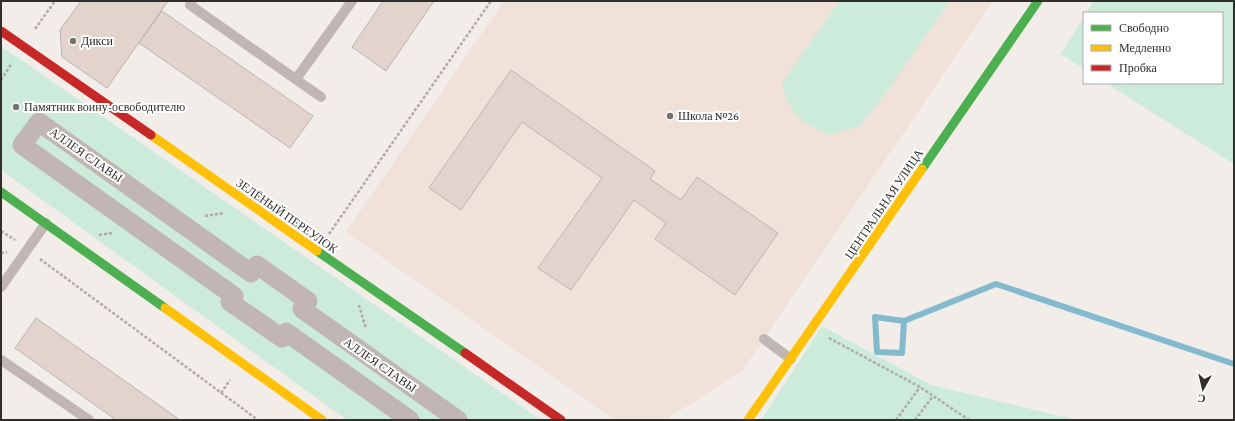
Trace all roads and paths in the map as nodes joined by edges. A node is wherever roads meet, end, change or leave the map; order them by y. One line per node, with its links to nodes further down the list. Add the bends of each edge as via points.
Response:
1 (192, 1): 6 (lane, via 190,5)
2 (352, 1): 6 (lane)
3 (491, 1): 12 (path)
4 (1038, 1): 17 (street, ЦЕНТРАЛЬНАЯ УЛИЦА)
5 (1, 31): 12 (street, ЗЕЛЁНЫЙ ПЕРЕУЛОК)
6 (296, 79): 7 (lane)
7 (321, 97)
8 (1, 192): 9 (street)
9 (46, 223): 11 (lane); 26 (street)
10 (1, 231): 11 (path)
11 (27, 249): 14 (lane); 25 (path)
12 (317, 251): 29 (street, ЗЕЛЁНЫЙ ПЕРЕУЛОК)
13 (251, 273): 15 (street); 15 (street, АЛЛЕЯ СЛАВЫ, via 39,122 22,146); 16 (street, via 257,265 308,301)
14 (1, 288)
15 (234, 296): 18 (street, АЛЛЕЯ СЛАВЫ, via 230,302 282,338)
16 (302, 309): 18 (street); 28 (street, АЛЛЕЯ СЛАВЫ)
17 (812, 329): 20 (street, ЦЕНТРАЛЬНАЯ УЛИЦА); 22 (path)
18 (286, 332): 27 (street)
19 (764, 339): 20 (lane)
20 (791, 359): 30 (street, ЦЕНТРАЛЬНАЯ УЛИЦА)
21 (1, 360): 24 (lane)
22 (920, 387): 23 (path); 31 (path)
23 (932, 396): 32 (path); 33 (path)
24 (89, 420)
25 (258, 420)
26 (322, 420)
27 (410, 420)
28 (458, 420)
29 (561, 420)
30 (748, 420)
31 (896, 420)
32 (915, 420)
33 (968, 420)

